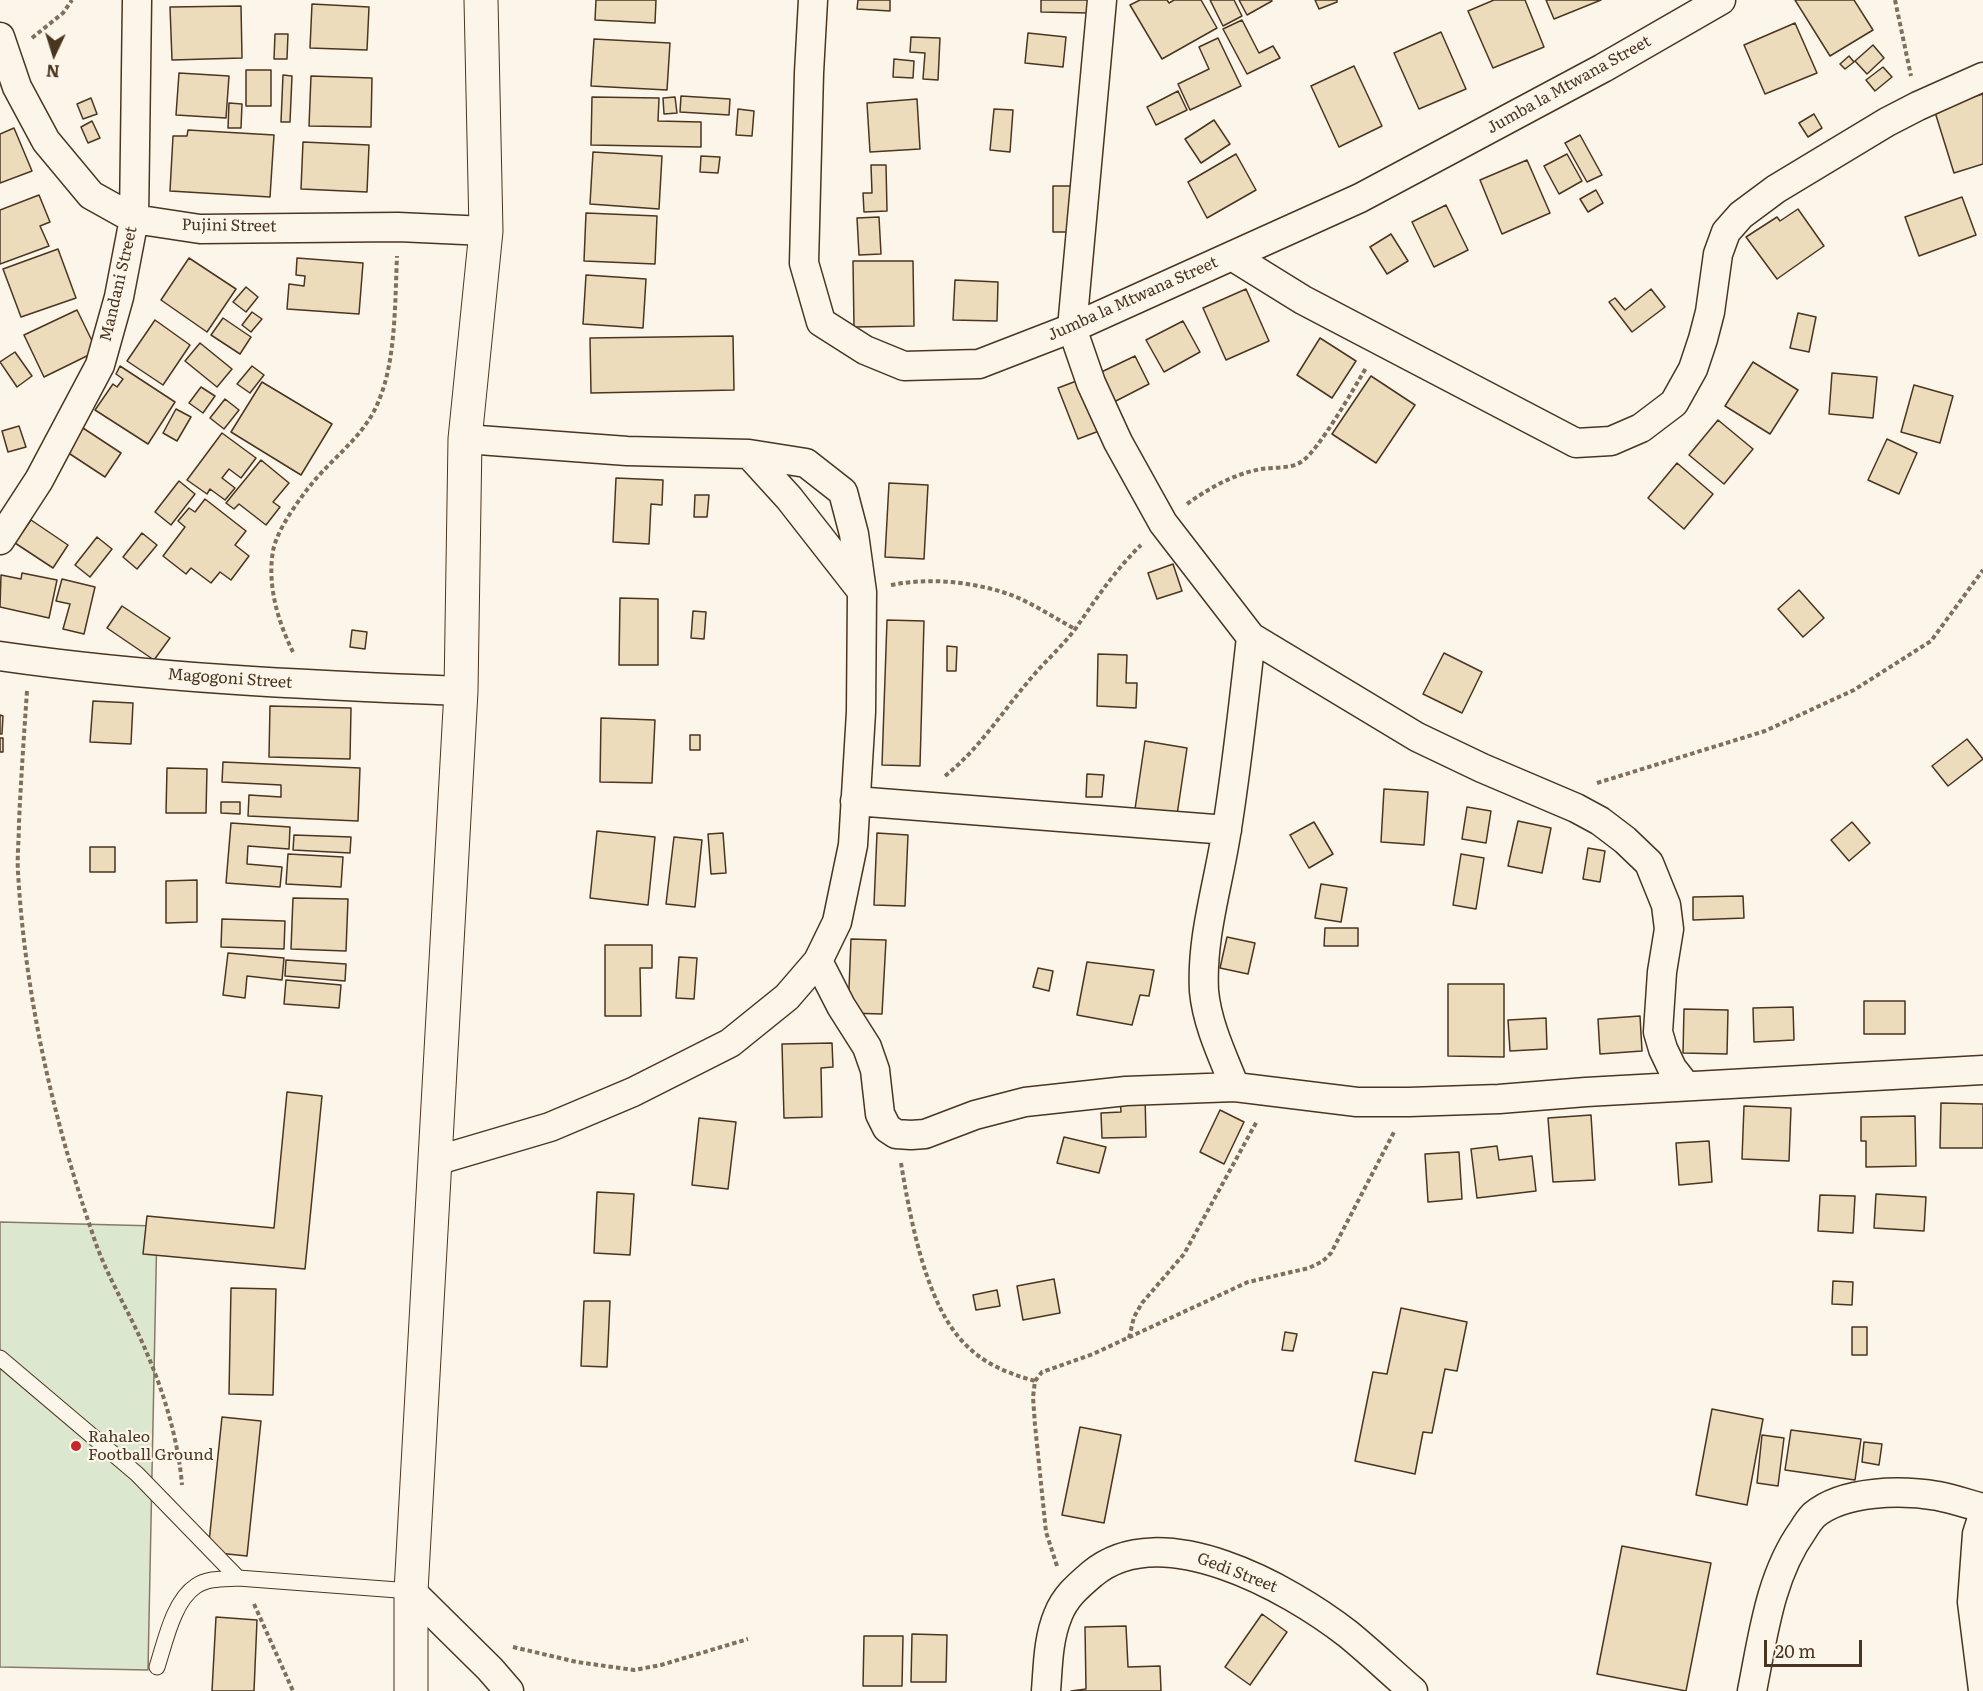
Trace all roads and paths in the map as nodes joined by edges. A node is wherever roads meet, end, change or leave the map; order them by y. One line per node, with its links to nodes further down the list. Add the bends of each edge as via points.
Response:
1 (72, 0): 8 (path, via 44,31)
2 (137, 0): 12 (street, Mandani Street)
3 (481, 0): 14 (highway)
4 (813, 0): 16 (street, Jumba la Mtwana Street, via 804,263 821,322 865,350 904,366 979,364)
5 (1102, 0): 16 (street)
6 (1721, 0): 15 (street, Jumba la Mtwana Street, via 1360,198)
7 (1895, 0): 11 (path)
8 (3, 46): 10 (street, Pujini Street)
9 (1983, 77): 11 (street)
10 (9, 90): 12 (street, Pujini Street, via 91,195)
11 (1918, 106): 17 (street, via 1776,189 1726,232 1718,254 1708,321 1693,369 1674,403 1641,428 1611,441 1576,443)
12 (134, 219): 13 (street, Pujini Street, via 200,229); 21 (street, Mandani Street, via 119,297 100,364 39,480)
13 (398, 227): 14 (street, Pujini Street); 28 (path, via 390,357 380,399 367,425 314,481 286,521 273,550 271,578 276,609)
14 (486, 231): 18 (highway)
15 (1232, 256): 16 (street, Jumba la Mtwana Street); 17 (street, via 1303,300)
16 (1072, 328): 20 (street, via 1118,442)
17 (1383, 342): 20 (path, via 1303,461 1238,475 1198,497)
18 (465, 439): 19 (street, via 627,452); 29 (highway)
19 (749, 454): 23 (street, via 789,498); 23 (street, via 806,464 843,492)
20 (1163, 524): 24 (path, via 1108,580); 25 (street)
21 (0, 540)
22 (1983, 570): 30 (path, via 1931,641 1854,690 1765,731)
23 (862, 592): 24 (path, via 921,581 988,587 1016,597); 31 (street, via 861,712)
24 (1075, 629): 32 (path, via 964,761)
25 (1251, 637): 30 (street, via 1417,737); 33 (street)
26 (0, 656): 27 (street, Magogoni Street)
27 (29, 660): 28 (street, Magogoni Street); 47 (path, via 18,871 30,984 47,1077 73,1177 99,1254 142,1342 163,1397 182,1477)
28 (309, 685): 29 (street, Magogoni Street)
29 (460, 690): 41 (highway)
30 (1554, 798): 36 (street, via 1600,821 1625,840 1649,863 1662,891 1669,929 1658,1032 1672,1068)
31 (855, 801): 32 (street); 34 (street, via 853,845 837,922)
32 (906, 805): 33 (street)
33 (1227, 830): 37 (street, via 1207,933 1204,994)
34 (818, 961): 40 (street, via 867,1047 875,1070 880,1114 887,1128); 41 (street, via 788,998 730,1043 633,1092 550,1127)
35 (1983, 1070): 36 (street)
36 (1686, 1086): 39 (street, via 1499,1100)
37 (1235, 1087): 38 (street); 40 (street, via 1126,1091 1025,1102 975,1115 926,1134)
38 (1273, 1091): 39 (street, via 1357,1102); 42 (path, via 1184,1254 1142,1303)
39 (1408, 1102): 42 (path, via 1331,1253 1323,1261 1248,1282)
40 (896, 1134): 44 (path, via 910,1217 925,1271 946,1320 965,1345 986,1362)
41 (435, 1161): 49 (highway)
42 (1129, 1338): 44 (path, via 1042,1372)
43 (0, 1358): 47 (lane, via 137,1474)
44 (1035, 1381): 50 (path, via 1035,1425 1046,1532)
45 (1983, 1508): 60 (street, via 1940,1496 1861,1495 1814,1515 1790,1549 1777,1579)
46 (1983, 1515): 54 (street, via 1977,1534 1972,1602)
47 (186, 1525): 48 (lane)
48 (238, 1578): 49 (lane); 53 (lane, via 204,1582 188,1593 173,1617); 55 (path, via 255,1606)
49 (411, 1591): 56 (highway); 57 (street)
50 (1070, 1593): 58 (street, Gedi Street, via 1050,1639); 59 (street, Gedi Street, via 1104,1564 1136,1553 1185,1554 1216,1562 1282,1590 1347,1633)
51 (748, 1639): 52 (path, via 634,1670)
52 (507, 1646)
53 (157, 1667)
54 (1983, 1690)
55 (293, 1691)
56 (411, 1691)
57 (508, 1691)
58 (1046, 1691)
59 (1413, 1691)
60 (1752, 1691)

